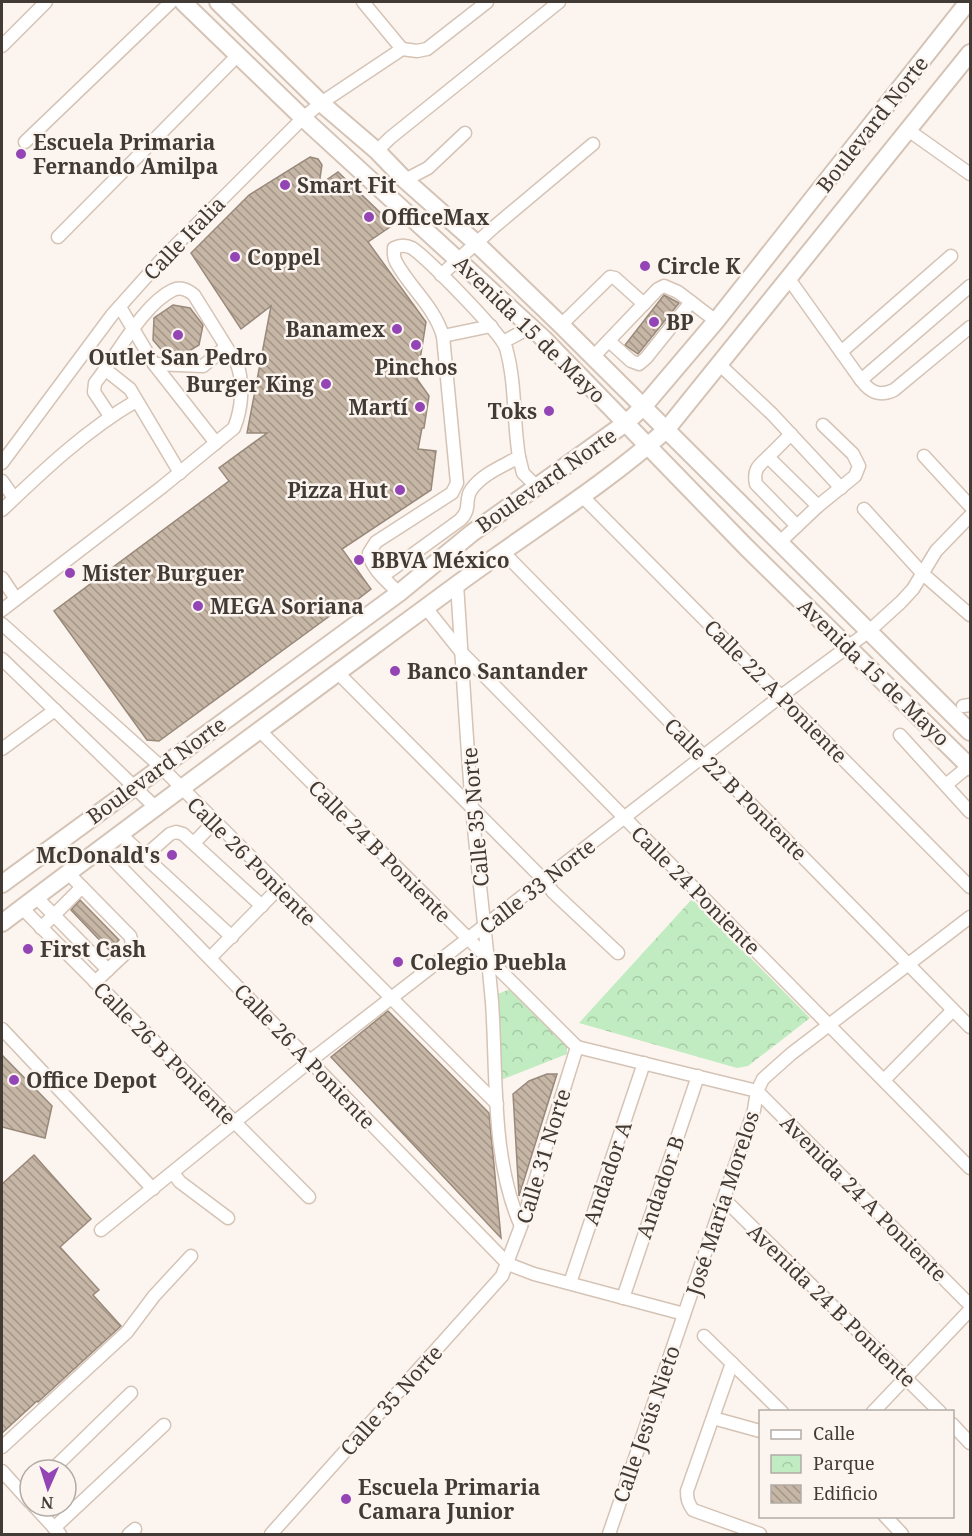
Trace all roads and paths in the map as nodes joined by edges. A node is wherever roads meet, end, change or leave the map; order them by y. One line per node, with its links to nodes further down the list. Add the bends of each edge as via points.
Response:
1 (46, 2): 9 (street)
2 (171, 2): 17 (street)
3 (183, 2): 12 (main road, Avenida 15 de Mayo)
4 (218, 2): 13 (main road, Avenida 15 de Mayo)
5 (363, 2): 10 (street)
6 (487, 2): 10 (street, via 427,49)
7 (559, 2): 19 (street)
8 (968, 2): 32 (main road, Boulevard Norte)
9 (2, 46)
10 (402, 49): 13 (street, Calle Italia)
11 (970, 53): 15 (main road, Boulevard Norte)
12 (238, 55): 14 (main road, Avenida 15 de Mayo); 22 (street)
13 (321, 103): 14 (street, Calle Italia); 19 (main road, Avenida 15 de Mayo)
14 (303, 118): 25 (main road, Avenida 15 de Mayo); 31 (street, Calle Italia, via 163,258)
15 (908, 130): 20 (street); 27 (main road, Boulevard Norte)
16 (465, 134): 21 (street, via 428,168)
17 (25, 142)
18 (593, 144): 23 (street)
19 (377, 152): 21 (main road, Avenida 15 de Mayo)
20 (970, 174)
21 (405, 180): 23 (main road, Avenida 15 de Mayo)
22 (58, 237)
23 (476, 243): 25 (street); 33 (main road, Avenida 15 de Mayo)
24 (951, 256): 42 (street)
25 (457, 260): 26 (street); 35 (main road, Avenida 15 de Mayo)
26 (441, 275): 34 (street); 38 (street, via 411,248 394,248 396,262 430,308)
27 (789, 279): 42 (street); 45 (main road, Boulevard Norte)
28 (970, 286): 47 (street)
29 (691, 302): 30 (street, via 664,286); 32 (street); 39 (street, via 639,364)
30 (644, 304): 33 (street, via 610,277); 39 (street)
31 (120, 307): 37 (street); 60 (street, Calle Italia)
32 (716, 321): 49 (main road, Boulevard Norte)
33 (561, 325): 43 (main road, Avenida 15 de Mayo)
34 (492, 326): 38 (street); 40 (street)
35 (531, 327): 40 (street); 51 (main road, Avenida 15 de Mayo)
36 (970, 327): 47 (street, via 886,394 872,392)
37 (134, 330): 41 (street, via 147,309 180,288 194,295); 44 (street); 46 (street)
38 (443, 336): 63 (street)
39 (609, 341): 43 (street)
40 (503, 342): 58 (street, via 511,376)
41 (226, 347): 44 (street, via 203,366); 55 (street, via 241,376 239,416 234,428)
42 (841, 352): 47 (street)
43 (593, 357): 49 (main road, Avenida 15 de Mayo)
44 (154, 364): 55 (street)
45 (720, 365): 53 (main road, Boulevard Norte); 54 (street)
46 (106, 370): 48 (street, via 130,389); 50 (street, via 93,389)
47 (861, 380)
48 (136, 401): 50 (street); 61 (street)
49 (643, 407): 51 (main road, Boulevard Norte); 53 (main road, Avenida 15 de Mayo)
50 (110, 416): 68 (street)
51 (627, 423): 56 (main road, Avenida 15 de Mayo); 64 (main road, Boulevard Norte)
52 (823, 425): 65 (street, via 859,465 855,476)
53 (666, 430): 56 (main road, Boulevard Norte); 75 (main road, Avenida 15 de Mayo)
54 (791, 434): 59 (street); 65 (street)
55 (216, 443): 61 (street)
56 (649, 445): 67 (main road, Boulevard Norte); 88 (main road, Avenida 15 de Mayo)
57 (924, 456): 70 (street)
58 (519, 457): 64 (street, via 523,473); 66 (street)
59 (768, 457): 69 (street); 74 (street, via 757,467 756,484)
60 (2, 463)
61 (180, 472): 82 (street)
62 (2, 481): 68 (street)
63 (458, 483): 66 (street); 78 (street, via 452,493 371,548 370,558)
64 (537, 487): 81 (main road, Boulevard Norte, via 472,533)
65 (841, 488): 69 (street)
66 (470, 490): 78 (street, via 466,515)
67 (582, 496): 76 (main road, Boulevard Norte); 92 (street, Calle 22 A Poniente)
68 (14, 498): 72 (street)
69 (818, 506): 74 (street)
70 (970, 506)
71 (864, 509): 77 (street)
72 (2, 510)
73 (970, 516): 77 (street, Calle 33 Norte, via 942,545)
74 (797, 526): 75 (street)
75 (780, 542): 87 (main road, Avenida 15 de Mayo)
76 (502, 551): 80 (main road, Boulevard Norte); 98 (street, Calle 22 B Poniente)
77 (923, 574): 85 (street); 87 (street, Calle 33 Norte, via 901,602)
78 (383, 576): 81 (street)
79 (2, 578): 82 (street)
80 (457, 585): 83 (main road, Boulevard Norte); 89 (street, Calle 35 Norte)
81 (399, 593): 99 (main road, Boulevard Norte)
82 (16, 599): 84 (street)
83 (426, 608): 89 (street, Calle 24 Poniente); 91 (main road, Boulevard Norte)
84 (2, 610)
85 (970, 615)
86 (2, 624): 99 (street, Calle 26 Poniente)
87 (868, 632): 88 (street, Calle 33 Norte); 95 (main road, Avenida 15 de Mayo)
88 (846, 646): 92 (street, Calle 33 Norte); 100 (main road, Avenida 15 de Mayo)
89 (462, 653): 105 (street, Calle 35 Norte); 107 (street, Calle 24 Poniente)
90 (2, 659): 93 (street, Calle 26 Poniente)
91 (338, 673): 94 (main road, Boulevard Norte); 105 (street)
92 (781, 696): 98 (street, Calle 33 Norte); 117 (street, Calle 22 A Poniente)
93 (55, 710): 97 (street); 102 (street, Calle 26 Poniente)
94 (260, 731): 103 (main road, Boulevard Norte); 128 (street, Calle 24 B Poniente)
95 (970, 732)
96 (900, 735): 101 (street)
97 (2, 750)
98 (704, 756): 107 (street, Calle 33 Norte); 132 (street, Calle 22 B Poniente)
99 (160, 766): 102 (main road, Boulevard Norte); 103 (street, Calle 26 Poniente)
100 (970, 767): 101 (street)
101 (947, 784): 106 (street)
102 (133, 786): 104 (street, Calle 26 Poniente); 115 (main road, Boulevard Norte)
103 (180, 789): 104 (main road, Boulevard Norte); 108 (street, Calle 26 Poniente)
104 (156, 808): 109 (main road, Boulevard Norte)
105 (472, 808): 114 (street); 125 (street, Calle 35 Norte)
106 (970, 812)
107 (625, 818): 114 (street, Calle 33 Norte); 137 (street, Calle 24 Poniente)
108 (214, 822): 110 (street); 118 (street, Calle 26 Poniente)
109 (120, 834): 111 (main road, Boulevard Norte); 112 (street)
110 (194, 843): 112 (street, via 176,832); 120 (street)
111 (101, 847): 113 (main road, Boulevard Norte); 131 (street, Calle 26 A Poniente)
112 (145, 856): 127 (street)
113 (68, 873): 116 (street); 119 (main road, Boulevard Norte)
114 (544, 880): 125 (street, Calle 33 Norte); 129 (street)
115 (2, 884)
116 (82, 887): 122 (street); 133 (street, via 132,942 130,949)
117 (970, 887)
118 (279, 888): 120 (street); 135 (street, Calle 26 Poniente)
119 (36, 897): 121 (main road, Boulevard Norte); 122 (street)
120 (262, 906): 127 (street)
121 (21, 908): 124 (main road, Boulevard Norte); 126 (street, Calle 26 B Poniente)
122 (54, 915): 126 (street); 133 (street)
123 (970, 917): 132 (street)
124 (2, 923)
125 (485, 926): 128 (street, Calle 33 Norte); 130 (street, Calle 35 Norte)
126 (41, 928): 134 (street, Calle 26 B Poniente)
127 (232, 938): 131 (street)
128 (469, 939): 130 (street, Calle 24 B Poniente); 135 (street, Calle 33 Norte)
129 (618, 953)
130 (487, 957): 140 (street, Calle 24 B Poniente); 146 (street, Calle 35 Norte)
131 (210, 958): 141 (street, Calle 26 A Poniente)
132 (908, 964): 136 (street, Calle 22 B Poniente); 137 (street)
133 (108, 970): 134 (street)
134 (95, 982): 147 (street, Calle 26 B Poniente)
135 (391, 999): 141 (street, Calle 33 Norte); 146 (street, Calle 26 Poniente)
136 (953, 1010): 138 (street, Calle 22 B Poniente); 144 (street)
137 (830, 1024): 144 (street, Calle 24 Poniente); 145 (street, via 769,1073)
138 (970, 1028)
139 (2, 1029): 150 (street)
140 (577, 1047): 142 (street); 154 (street, Calle 31 Norte)
141 (310, 1061): 147 (street, Calle 33 Norte); 157 (street, Calle 26 A Poniente)
142 (644, 1064): 143 (street); 158 (street, Andador A)
143 (698, 1076): 145 (street); 159 (street, Andador B)
144 (884, 1080): 148 (street, Calle 24 Poniente)
145 (757, 1091): 152 (street, José María Morelos); 160 (street, Avenida 24 A Poniente)
146 (497, 1104): 154 (street, Calle 35 Norte, via 506,1181)
147 (234, 1122): 149 (street, Calle 33 Norte); 151 (street, Calle 26 B Poniente)
148 (970, 1168)
149 (173, 1173): 150 (street, Calle 33 Norte); 153 (street)
150 (153, 1189): 155 (street, Calle 33 Norte)
151 (309, 1197)
152 (724, 1199): 162 (street, José María Morelos); 165 (street, Avenida 24 B Poniente)
153 (228, 1218)
154 (521, 1226): 157 (street, Calle 31 Norte)
155 (101, 1230)
156 (191, 1256): 175 (street, via 127,1332)
157 (508, 1264): 158 (street); 182 (street, Calle 35 Norte, via 493,1287)
158 (570, 1283): 159 (street)
159 (623, 1298): 162 (street)
160 (970, 1305)
161 (970, 1310): 165 (street)
162 (684, 1314): 183 (street, Calle Jesús Nieto)
163 (705, 1336): 164 (street)
164 (732, 1363): 167 (street); 170 (street)
165 (906, 1377): 168 (street); 169 (street, Avenida 24 B Poniente)
166 (131, 1394): 176 (street)
167 (780, 1410)
168 (875, 1410)
169 (938, 1410)
170 (713, 1418): 173 (street); 184 (street, via 687,1491 688,1504 693,1510)
171 (164, 1425): 181 (street)
172 (954, 1427): 174 (street)
173 (759, 1431)
174 (970, 1443)
175 (2, 1447)
176 (64, 1458)
177 (2, 1471): 178 (street)
178 (18, 1486)
179 (45, 1518): 181 (street)
180 (887, 1518): 185 (street)
181 (57, 1531)
182 (274, 1534)
183 (609, 1534)
184 (760, 1534)
185 (902, 1534)

